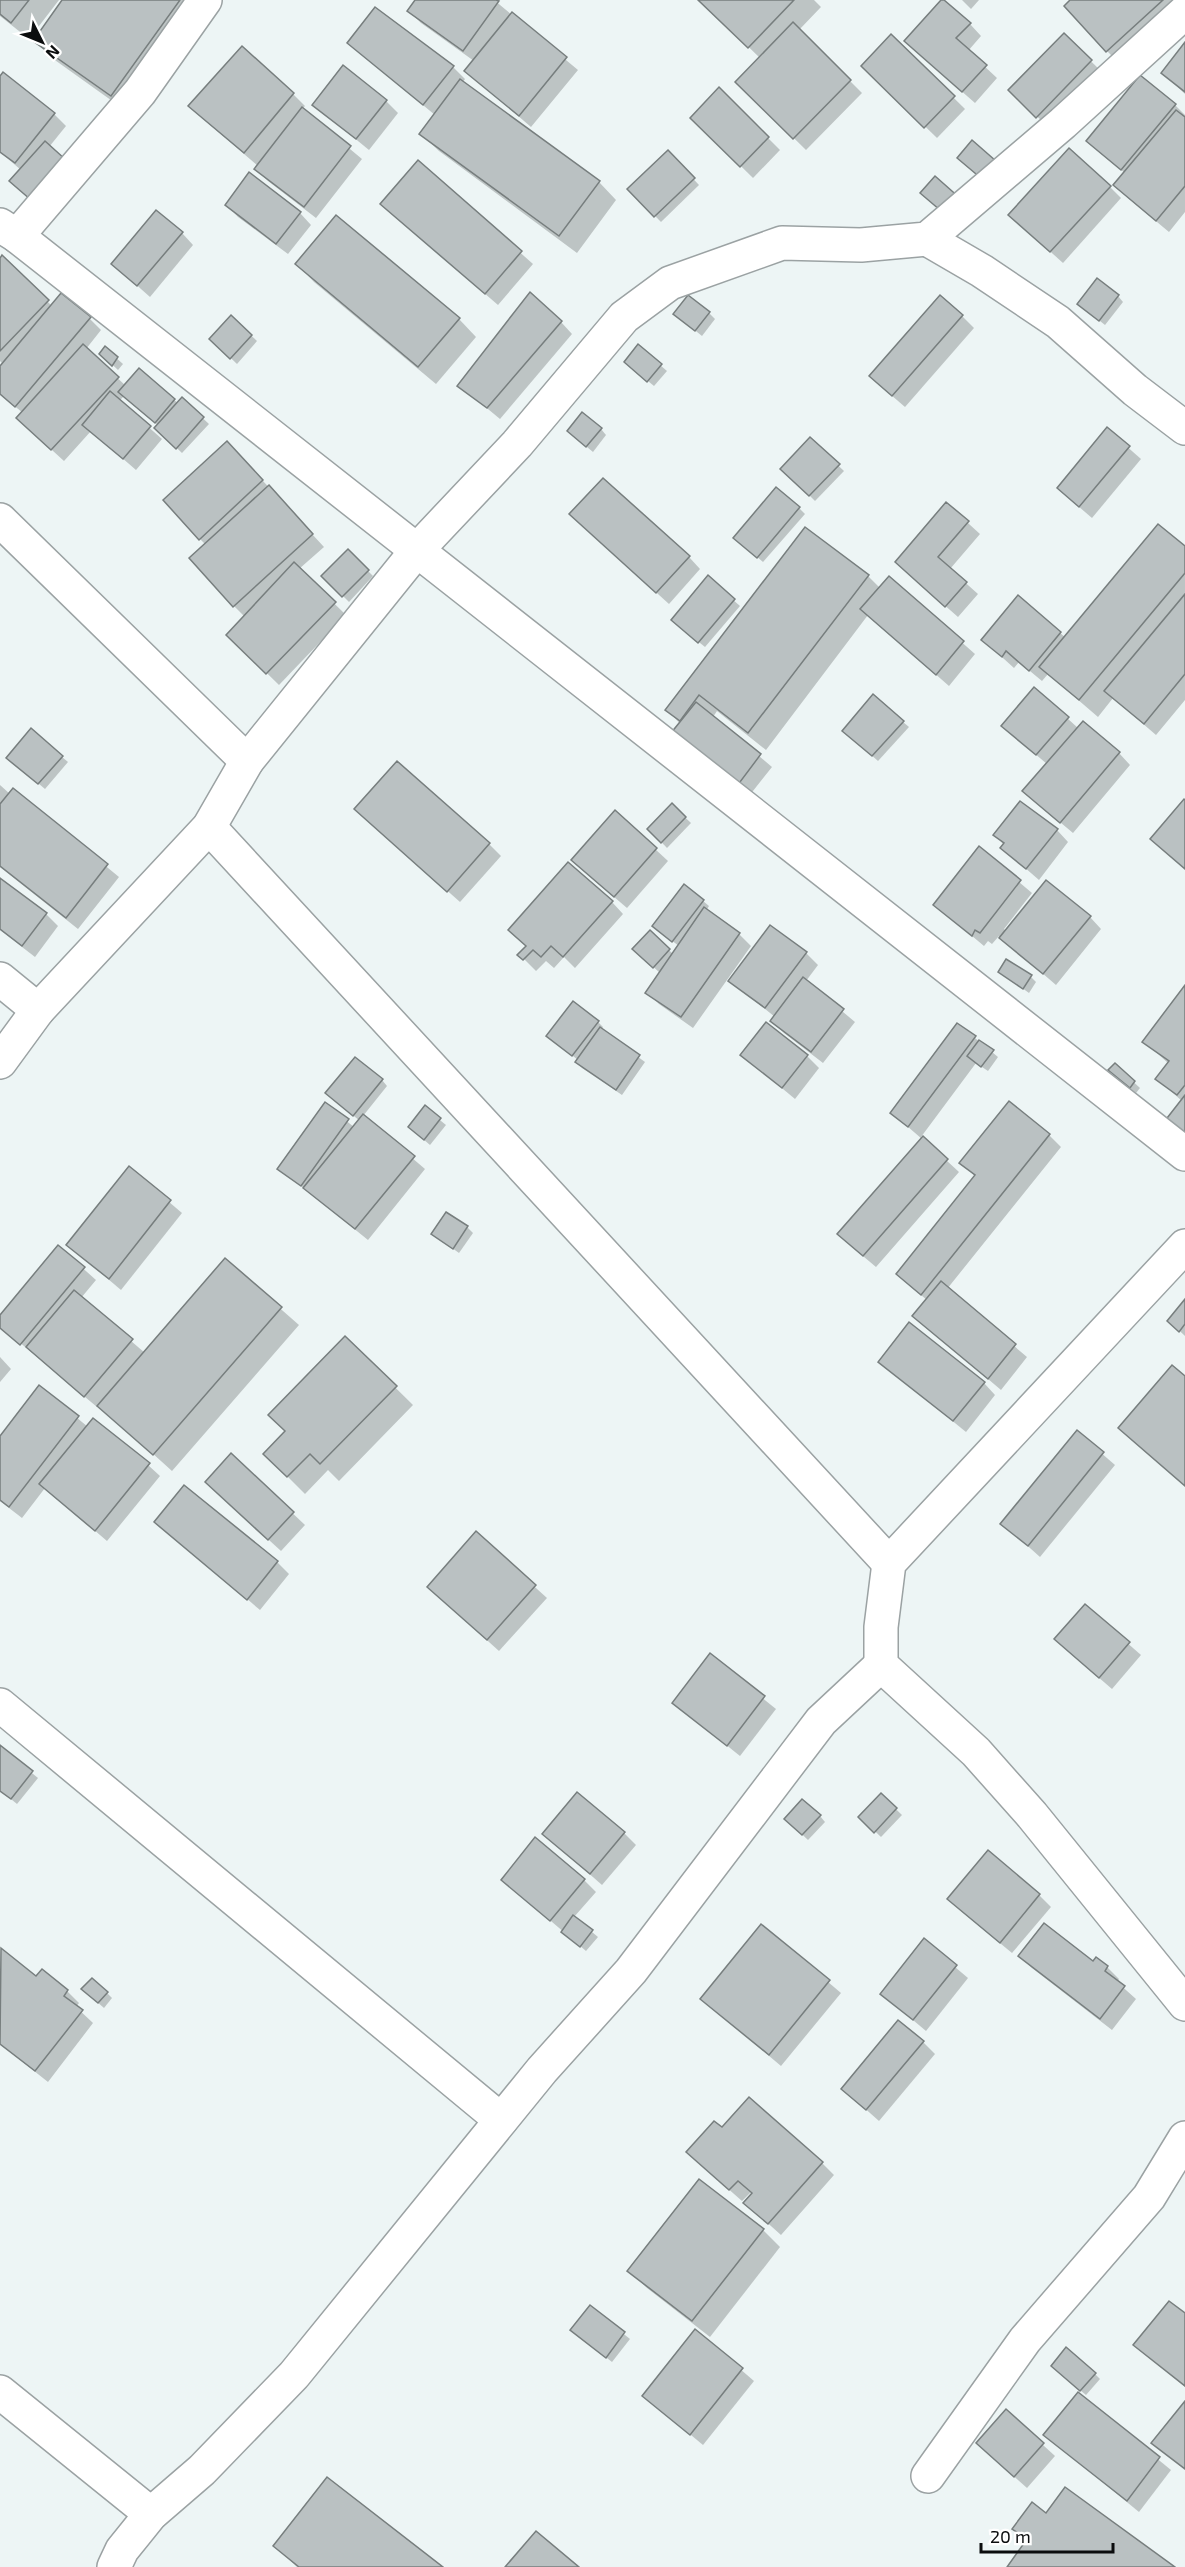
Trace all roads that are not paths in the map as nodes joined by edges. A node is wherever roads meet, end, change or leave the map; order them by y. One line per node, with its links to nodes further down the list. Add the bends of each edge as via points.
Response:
1 (205, 0): 3 (street, via 140,92)
2 (1185, 12): 4 (street)
3 (8, 230): 7 (street)
4 (927, 239): 5 (street, via 1058,322); 7 (street, via 861,244 782,243 670,283 624,317 517,444)
5 (1185, 428)
6 (0, 520): 8 (street)
7 (418, 549): 8 (street); 13 (street)
8 (247, 761): 9 (street)
9 (209, 827): 11 (street); 15 (street)
10 (0, 979): 11 (street)
11 (38, 1010): 12 (street)
12 (0, 1062)
13 (1185, 1154)
14 (1185, 1246): 15 (street)
15 (889, 1563): 16 (street, via 881,1627)
16 (882, 1665): 18 (street, via 976,1752); 19 (street, via 821,1721 631,1971)
17 (0, 1704): 19 (street)
18 (1185, 2004)
19 (501, 2120): 23 (street, via 294,2375 202,2470)
20 (1185, 2138): 22 (street, via 1149,2197 1025,2340)
21 (0, 2392): 23 (street)
22 (928, 2475)
23 (151, 2514): 24 (street, via 122,2550)
24 (114, 2567)

